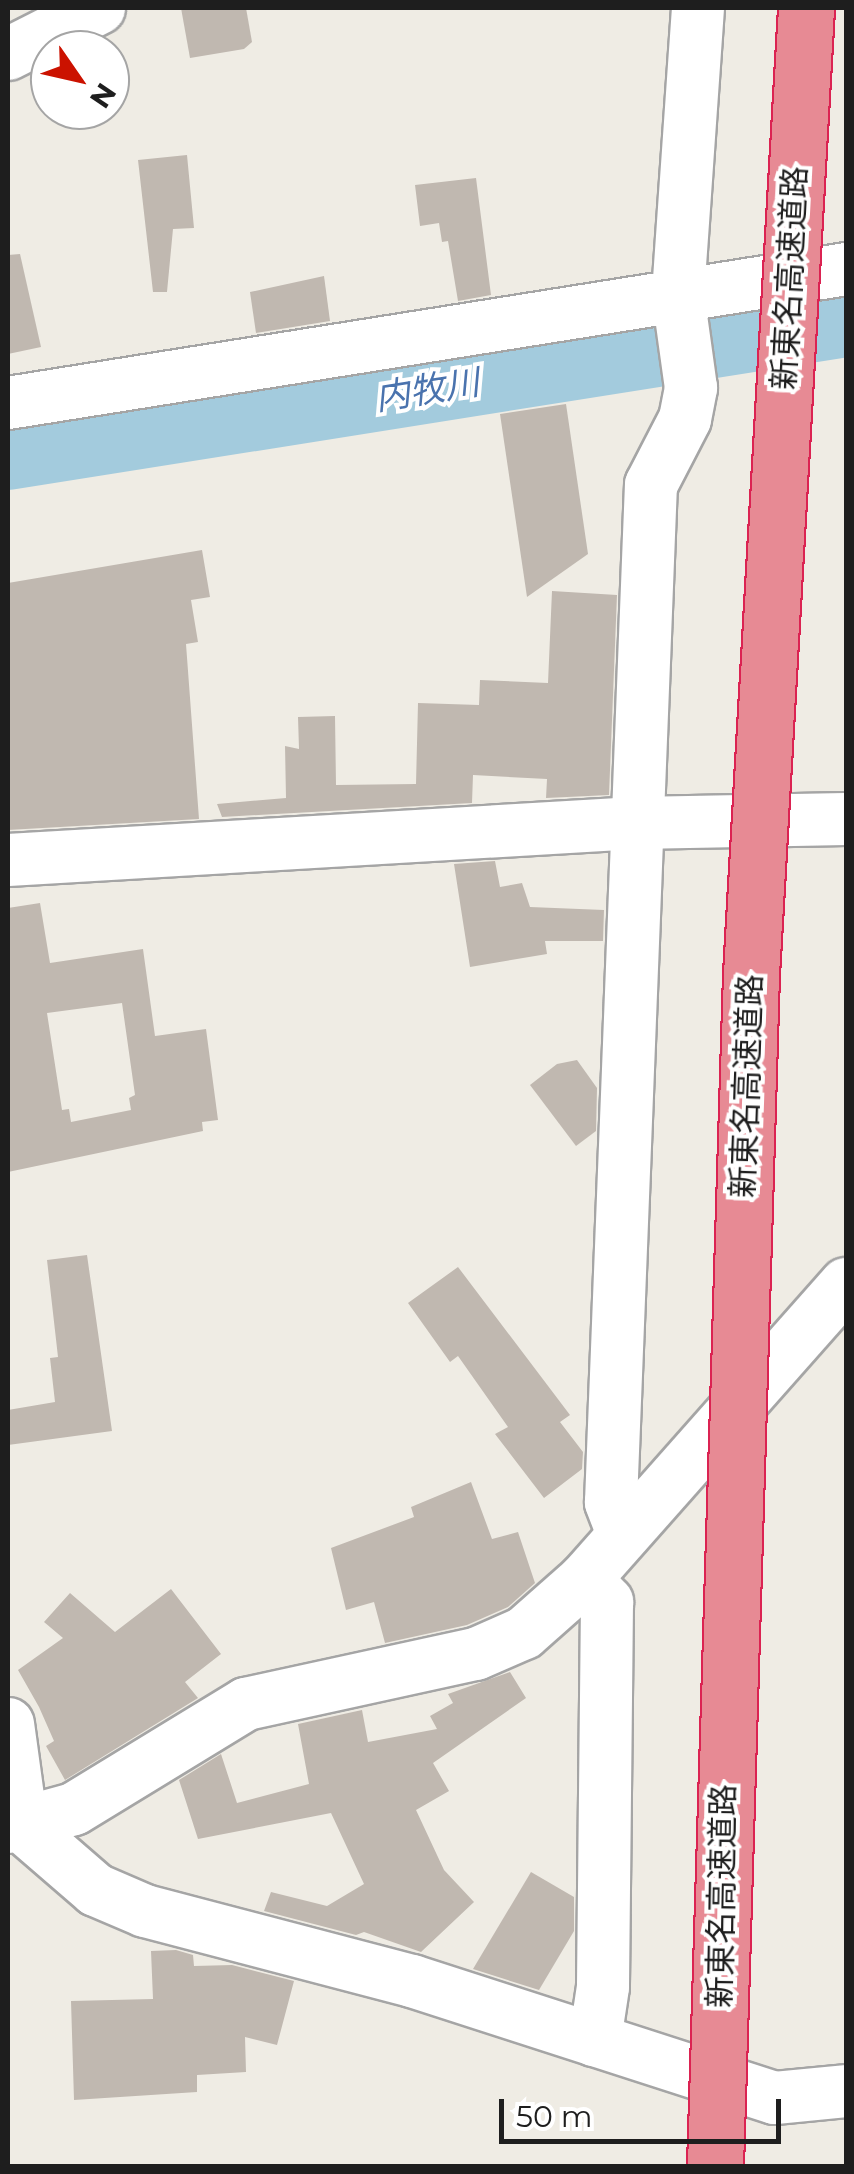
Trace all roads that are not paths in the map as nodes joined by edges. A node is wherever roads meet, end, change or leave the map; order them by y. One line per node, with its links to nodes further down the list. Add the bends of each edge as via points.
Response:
1 (99, 8): 4 (street)
2 (698, 8): 6 (street)
3 (806, 8): 18 (highway, 新東名高速道路, bridge, via 750,974)
4 (8, 54)
5 (846, 269): 6 (street)
6 (678, 304): 7 (street); 9 (street, via 690,388 685,419 651,485)
7 (8, 403)
8 (846, 818): 9 (street)
9 (636, 823): 10 (street); 12 (street, via 611,1502)
10 (8, 860)
11 (846, 1284): 12 (street)
12 (623, 1534): 13 (street)
13 (585, 1579): 15 (street, via 524,1634 476,1654 246,1704 74,1809); 16 (street, via 606,1602 603,1987)
14 (8, 1724): 15 (street)
15 (15, 1826): 16 (street, via 96,1890 146,1911 412,1982)
16 (595, 2040): 17 (street, via 775,2098)
17 (846, 2091)
18 (716, 2166)

